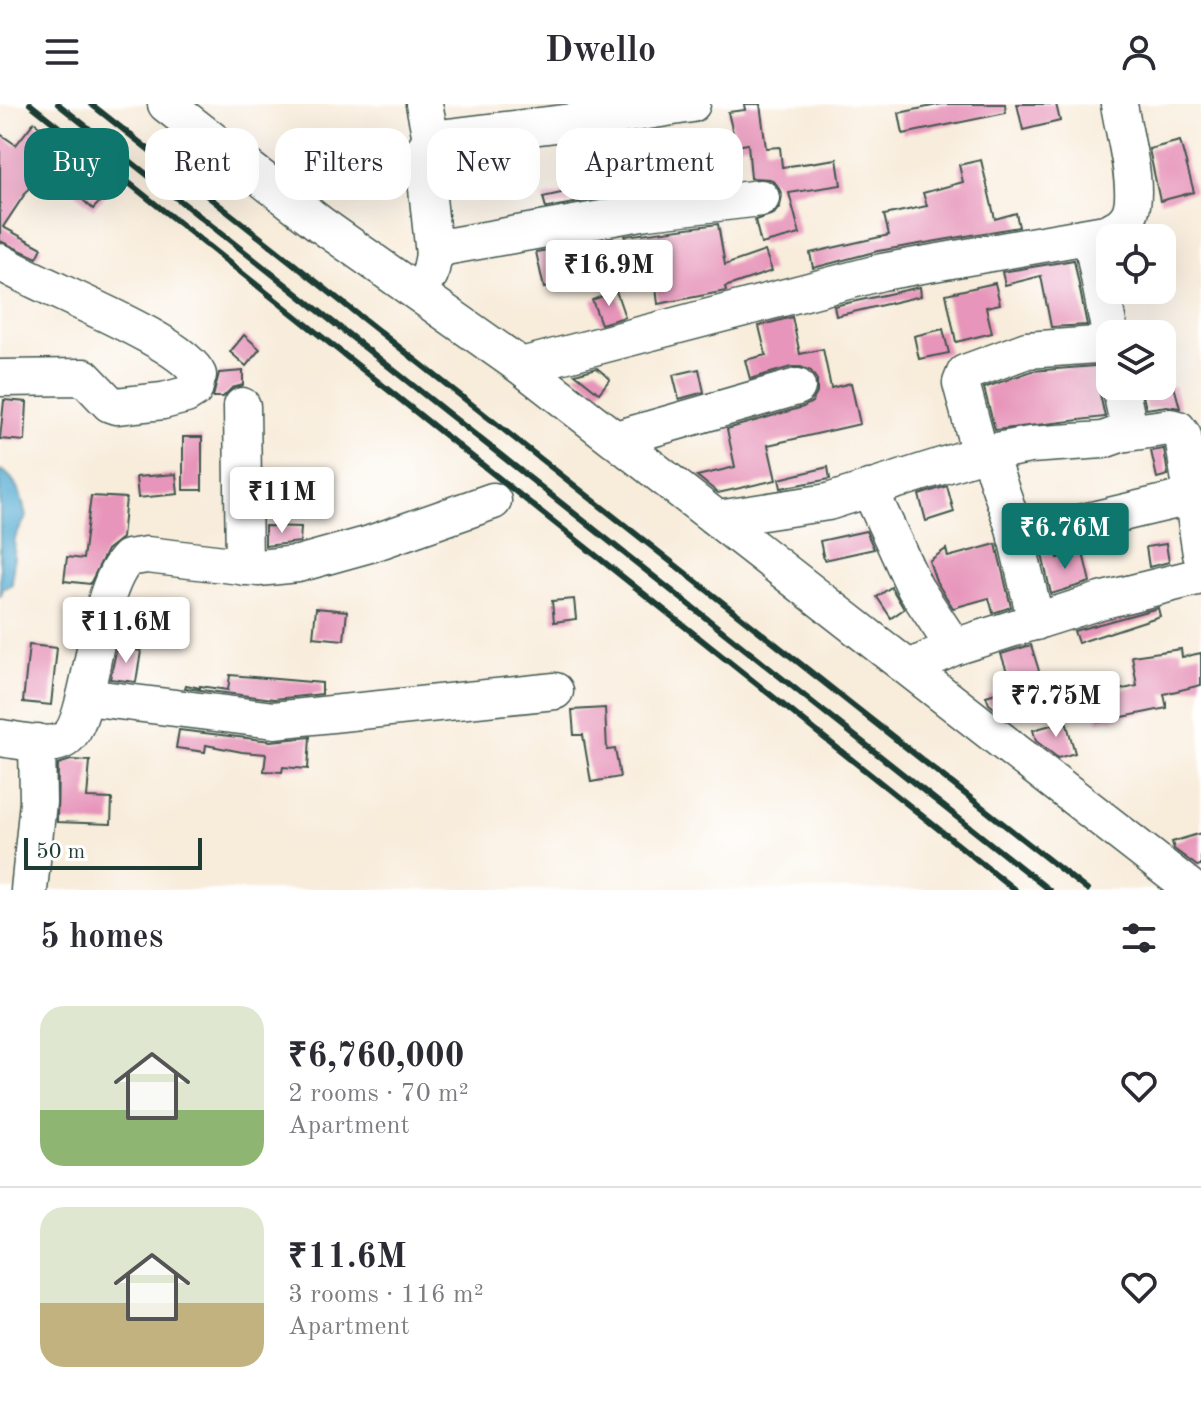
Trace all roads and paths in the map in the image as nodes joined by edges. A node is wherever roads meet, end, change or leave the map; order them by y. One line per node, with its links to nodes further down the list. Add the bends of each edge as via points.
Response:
1 (166, 104): 14 (street)
2 (424, 104): 5 (street)
3 (692, 104): 6 (street)
4 (1119, 104): 11 (street, via 1132,207 1119,227)
5 (429, 128)
6 (522, 128)
7 (427, 145): 8 (street)
8 (427, 188)
9 (761, 198): 12 (street, via 621,215 445,247)
10 (428, 200): 12 (street)
11 (1091, 236): 15 (street); 17 (street, via 882,272)
12 (434, 255): 14 (street)
13 (1, 265): 18 (street, via 131,327 188,361 198,375 194,390 186,395 125,406 110,404 84,377)
14 (427, 300): 17 (street)
15 (1107, 320)
16 (1096, 345): 25 (street, via 1027,350 965,373 961,383)
17 (521, 366): 23 (street)
18 (0, 378)
19 (797, 387): 23 (street)
20 (1123, 400): 22 (street, via 1128,424)
21 (242, 406): 32 (street)
22 (1120, 434): 24 (street, via 1170,427); 25 (street)
23 (616, 439): 29 (street)
24 (1193, 446): 27 (street)
25 (984, 453): 26 (street); 30 (street, via 1007,502)
26 (869, 488): 29 (street, via 828,502); 35 (street, via 915,588)
27 (1194, 496): 30 (street); 31 (street)
28 (493, 501): 32 (street, via 313,560)
29 (718, 519): 36 (street)
30 (1016, 538): 34 (street)
31 (1201, 554)
32 (244, 567): 38 (street, via 147,555 128,558 103,604)
33 (1201, 576): 34 (street)
34 (1036, 622): 35 (street)
35 (954, 647): 36 (street)
36 (910, 668): 42 (street)
37 (555, 691): 38 (street, via 274,720)
38 (85, 697): 40 (street, via 65,740)
39 (0, 738): 40 (street)
40 (37, 742): 41 (street, via 38,802)
41 (29, 890)
42 (1193, 890)

